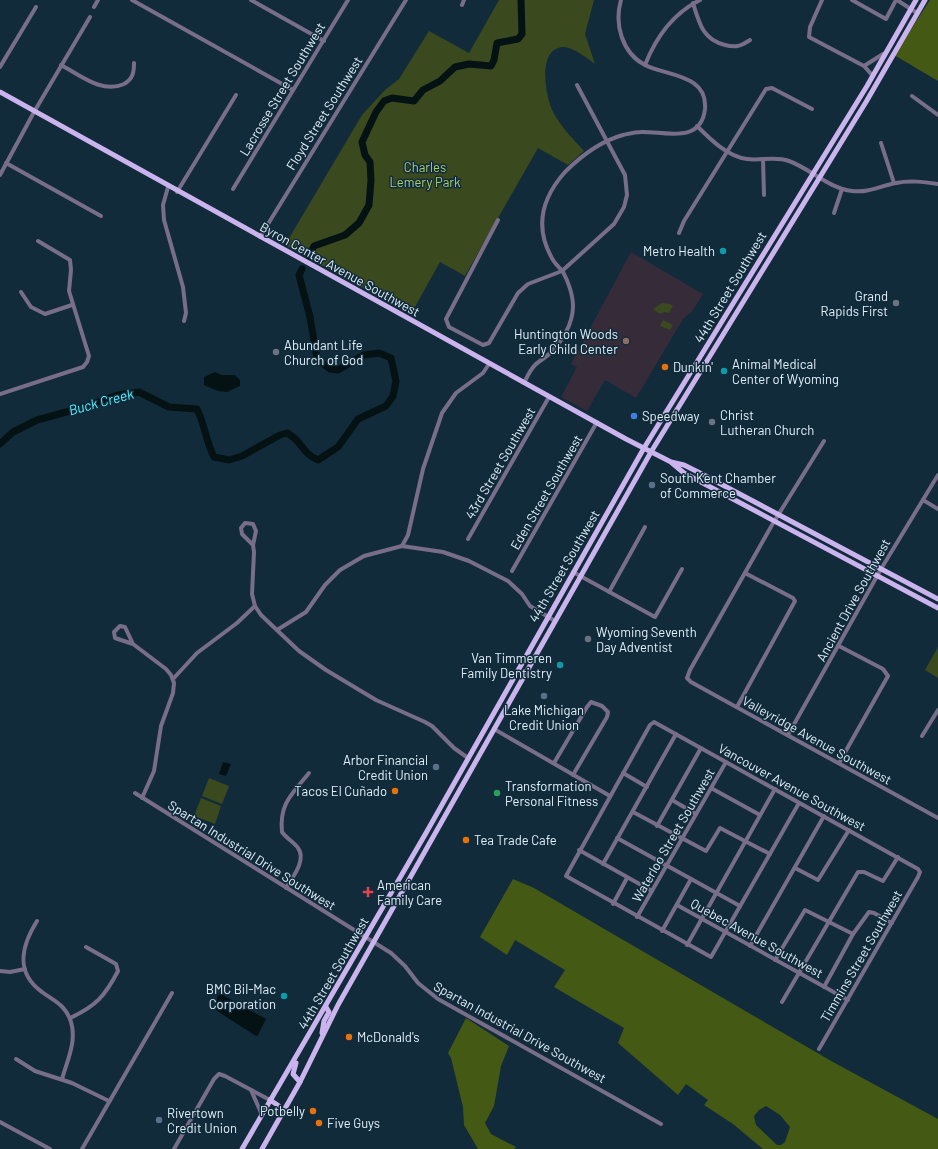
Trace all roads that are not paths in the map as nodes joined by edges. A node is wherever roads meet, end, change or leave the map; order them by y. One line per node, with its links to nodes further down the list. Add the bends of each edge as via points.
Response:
1 (98, 0): 15 (street)
2 (132, 0): 29 (street)
3 (251, 0): 19 (street)
4 (348, 0): 19 (street, Lacrosse Street Southwest)
5 (406, 0): 56 (street, Floyd Street Southwest)
6 (621, 0): 24 (street, via 619,31 624,43)
7 (700, 0): 13 (street)
8 (822, 0): 25 (street, via 810,27 809,37)
9 (852, 0): 10 (street, via 886,19)
10 (896, 0): 16 (street)
11 (916, 0): 16 (main road, 44th Street Southwest)
12 (925, 0): 17 (main road, 44th Street Southwest)
13 (693, 4): 20 (street, via 706,36 716,43 735,47 742,46); 24 (street, via 669,22)
14 (36, 7): 26 (street)
15 (94, 7)
16 (910, 9): 17 (street); 21 (main road, 44th Street Southwest)
17 (917, 13): 44 (main road, 44th Street Southwest)
18 (90, 17): 23 (street)
19 (324, 40): 29 (street, Lacrosse Street Southwest)
20 (750, 40)
21 (884, 54): 25 (street); 27 (main road, 44th Street Southwest)
22 (134, 63): 23 (street, via 134,72 128,81 110,87 97,84)
23 (61, 65): 34 (street)
24 (645, 65): 36 (street, via 685,78 697,85 705,104)
25 (864, 66): 27 (street)
26 (0, 67)
27 (872, 75): 42 (main road, 44th Street Southwest)
28 (577, 85): 37 (street)
29 (293, 90): 48 (street, Lacrosse Street Southwest)
30 (0, 92): 34 (main road, Byron Center Avenue Southwest)
31 (236, 95): 50 (street)
32 (912, 96): 35 (street)
33 (812, 109): 39 (street, via 772,88 766,89)
34 (34, 112): 41 (street); 47 (main road, Byron Center Avenue Southwest)
35 (938, 115)
36 (697, 126): 37 (street, via 688,133 678,135 639,132); 39 (street)
37 (607, 141): 60 (street, via 625,175 627,195 624,207 614,224); 60 (street, via 578,160 555,186 546,202 542,227 544,244)
38 (881, 143): 45 (street)
39 (727, 151): 40 (street, via 747,160); 55 (street, via 684,221)
40 (763, 159): 42 (street, via 788,160); 51 (street)
41 (6, 164): 43 (street); 53 (street)
42 (812, 173): 44 (street); 58 (main road, 44th Street Southwest)
43 (0, 175)
44 (820, 178): 49 (street); 59 (main road, 44th Street Southwest)
45 (894, 183): 46 (street, via 920,181); 49 (street, via 864,192)
46 (938, 184)
47 (168, 187): 50 (main road, Byron Center Avenue Southwest); 63 (street, via 163,205 164,220 183,287 186,313)
48 (233, 189)
49 (842, 189): 52 (street)
50 (177, 192): 56 (main road, Byron Center Avenue Southwest)
51 (764, 195)
52 (834, 213)
53 (101, 216)
54 (498, 220): 60 (street, via 446,319 449,327 483,345 489,343 515,298 528,284)
55 (680, 233)
56 (260, 237): 64 (main road, Byron Center Avenue Southwest)
57 (38, 241): 62 (street, via 70,260 69,290)
58 (765, 252): 59 (main road); 70 (main road, 44th Street Southwest)
59 (766, 264): 71 (main road, 44th Street Southwest)
60 (562, 271): 65 (street, via 573,306 570,322 558,344 536,364)
61 (22, 292): 62 (street, via 31,308 46,314)
62 (72, 305): 66 (street, via 89,356 83,367)
63 (184, 321)
64 (490, 364): 65 (main road, Byron Center Avenue Southwest); 81 (street, via 479,377 456,393 442,413 423,469 408,535)
65 (524, 383): 67 (main road, Byron Center Avenue Southwest)
66 (0, 394)
67 (550, 397): 68 (main road, Byron Center Avenue Southwest); 79 (street, 43rd Street Southwest)
68 (597, 422): 70 (main road, Byron Center Avenue Southwest); 84 (street, Eden Street Southwest)
69 (824, 441): 76 (street)
70 (644, 448): 71 (main road, Byron Center Avenue Southwest); 85 (main road, 44th Street Southwest)
71 (651, 452): 72 (main road, Byron Center Avenue Southwest); 87 (main road, 44th Street Southwest)
72 (671, 462): 76 (main road, Byron Center Avenue Southwest, via 686,466); 77 (main road, Byron Center Avenue Southwest, via 684,474)
73 (938, 476): 74 (street, Ancient Drive Southwest)
74 (923, 500): 75 (street); 83 (street, Ancient Drive Southwest)
75 (938, 509)
76 (779, 515): 77 (street); 83 (main road, Byron Center Avenue Southwest)
77 (774, 522): 86 (street); 88 (main road, Byron Center Avenue Southwest)
78 (645, 527): 89 (street)
79 (468, 539)
80 (252, 545): 80 (street, via 242,534 242,528 249,522 255,526 256,531); 91 (street, via 252,594)
81 (402, 546): 93 (street, via 443,552 469,560 508,581 530,606); 95 (street, via 364,556 340,570 325,585 306,612)
82 (682, 569): 89 (street, via 655,617)
83 (881, 569): 88 (street, Ancient Drive Southwest); 90 (main road, Byron Center Avenue Southwest)
84 (512, 571)
85 (573, 572): 87 (street); 93 (main road, 44th Street Southwest)
86 (745, 573): 101 (street, Valleyridge Avenue Southwest, via 690,670 688,678); 101 (street, via 795,601)
87 (580, 576): 89 (street); 94 (main road, 44th Street Southwest)
88 (878, 576): 92 (main road, Byron Center Avenue Southwest); 97 (street, Ancient Drive Southwest)
89 (608, 592)
90 (938, 599)
91 (255, 606): 95 (street); 100 (street, via 197,653)
92 (938, 608)
93 (548, 617): 94 (street); 98 (main road, 44th Street Southwest)
94 (555, 621): 99 (main road, 44th Street Southwest)
95 (277, 630): 110 (street, via 326,670 376,700 432,726)
96 (133, 644): 96 (street, via 125,627 117,628 114,632 115,638); 100 (street, via 166,669)
97 (839, 646): 106 (street, Ancient Drive Southwest); 114 (street, via 882,669 888,676)
98 (526, 656): 99 (main road); 103 (main road, 44th Street Southwest)
99 (532, 662): 104 (main road, 44th Street Southwest)
100 (173, 679): 124 (street, via 174,689 161,726 154,771)
101 (737, 707): 106 (street, Valleyridge Avenue Southwest)
102 (938, 710): 107 (street)
103 (488, 723): 104 (main road); 109 (main road, 44th Street Southwest)
104 (494, 729): 111 (main road, 44th Street Southwest); 113 (street)
105 (676, 734): 108 (street, Vancouver Avenue Southwest); 116 (street, Vancouver Avenue Southwest, via 653,722); 119 (street)
106 (788, 735): 114 (street, Valleyridge Avenue Southwest)
107 (922, 736)
108 (701, 748): 112 (street, Vancouver Avenue Southwest); 125 (street)
109 (472, 750): 110 (main road, 44th Street Southwest); 111 (main road)
110 (468, 758): 115 (main road); 126 (main road, 44th Street Southwest)
111 (475, 762): 115 (main road, 44th Street Southwest)
112 (726, 762): 120 (street, Waterloo Street Southwest); 121 (street, Vancouver Avenue Southwest)
113 (554, 763): 118 (street); 118 (street, via 591,702 602,706 608,712 607,717)
114 (839, 763): 133 (street, Valleyridge Avenue Southwest)
115 (470, 772): 128 (main road, 44th Street Southwest)
116 (623, 773): 119 (street); 123 (street)
117 (309, 774): 150 (street, via 289,798 281,816 282,832 299,848 300,854 300,862)
118 (573, 775): 123 (street)
119 (647, 787): 129 (street)
120 (711, 788): 130 (street, Waterloo Street Southwest); 131 (street)
121 (775, 789): 127 (street, Vancouver Avenue Southwest); 131 (street)
122 (134, 793): 124 (street, Spartan Industrial Drive Southwest)
123 (610, 796): 139 (street)
124 (142, 798): 150 (street, Spartan Industrial Drive Southwest)
125 (672, 800): 130 (street); 134 (street)
126 (443, 802): 128 (main road); 142 (main road, 44th Street Southwest)
127 (799, 803): 132 (street, Vancouver Avenue Southwest); 140 (street)
128 (447, 811): 145 (main road, 44th Street Southwest)
129 (633, 812): 134 (street); 136 (street)
130 (696, 814): 137 (street, Waterloo Street Southwest)
131 (760, 815): 138 (street)
132 (824, 816): 135 (street, Vancouver Avenue Southwest); 146 (street)
133 (938, 818)
134 (657, 826): 137 (street)
135 (849, 830): 141 (street, Vancouver Avenue Southwest); 146 (street, via 818,880)
136 (617, 838): 143 (street); 144 (street)
137 (682, 840): 138 (street, via 706,852 720,828); 144 (street, Waterloo Street Southwest)
138 (745, 841): 140 (street); 152 (street)
139 (579, 850): 143 (street); 153 (street, via 566,876)
140 (770, 854): 155 (street)
141 (898, 857): 147 (street, Vancouver Avenue Southwest); 159 (street, via 883,881 864,872 858,872)
142 (410, 860): 145 (main road, via 411,866); 164 (main road, 44th Street Southwest)
143 (603, 864): 148 (street)
144 (667, 866): 149 (street); 151 (street, Waterloo Street Southwest)
145 (416, 868): 165 (main road, 44th Street Southwest)
146 (795, 868): 167 (street)
147 (920, 872): 160 (street, Timmins Street Southwest)
148 (627, 878): 151 (street); 153 (street)
149 (691, 879): 152 (street); 154 (street)
150 (286, 888): 164 (street, Spartan Industrial Drive Southwest)
151 (652, 891): 156 (street, Waterloo Street Southwest)
152 (716, 893): 155 (street); 157 (street)
153 (613, 904): 156 (street)
154 (677, 905): 157 (street, Quebec Avenue Southwest); 161 (street)
155 (740, 906): 162 (street)
156 (637, 917): 161 (street)
157 (701, 919): 162 (street, Quebec Avenue Southwest); 166 (street)
158 (37, 921): 170 (street, via 24,946)
159 (829, 921): 163 (street); 169 (street, via 805,910); 172 (street)
160 (892, 923): 163 (street, via 869,912); 175 (street, Timmins Street Southwest)
161 (662, 931): 166 (street)
162 (726, 932): 166 (street, via 711,957); 167 (street, Quebec Avenue Southwest)
163 (853, 934): 173 (street)
164 (366, 938): 165 (street, Spartan Industrial Drive Southwest); 177 (main road, 44th Street Southwest)
165 (374, 942): 179 (main road, 44th Street Southwest); 191 (street, Spartan Industrial Drive Southwest, via 398,959 418,983 438,999)
166 (687, 944)
167 (750, 946): 169 (street, Quebec Avenue Southwest)
168 (86, 947): 178 (street, via 116,964 118,971 99,1000 89,1009)
169 (775, 960): 172 (street, Quebec Avenue Southwest)
170 (25, 969): 171 (street); 178 (street, via 34,985 59,1002)
171 (0, 971)
172 (799, 973): 173 (street, Quebec Avenue Southwest); 176 (street)
173 (824, 987): 175 (street, Quebec Avenue Southwest)
174 (172, 993): 187 (street)
175 (848, 1000): 180 (street, Timmins Street Southwest)
176 (782, 1002)
177 (326, 1007): 179 (main road, via 329,1011 324,1021); 181 (main road, 44th Street Southwest)
178 (70, 1018): 183 (street, via 73,1038)
179 (322, 1036): 184 (main road, 44th Street Southwest)
180 (819, 1049)
181 (299, 1054): 184 (main road, via 293,1074); 186 (main road, 44th Street Southwest)
182 (16, 1059): 183 (street, via 38,1073)
183 (62, 1079): 187 (street)
184 (300, 1082): 188 (main road, 44th Street Southwest)
185 (250, 1089): 186 (street); 189 (street); 194 (street, via 219,1074)
186 (270, 1100): 188 (main road, via 279,1106); 189 (main road, 44th Street Southwest)
187 (109, 1101): 193 (street)
188 (282, 1113): 196 (main road, 44th Street Southwest)
189 (262, 1116): 195 (main road, 44th Street Southwest)
190 (0, 1122): 192 (street)
191 (661, 1124)
192 (50, 1149)
193 (82, 1149)
194 (174, 1149)
195 (242, 1149)
196 (262, 1149)

